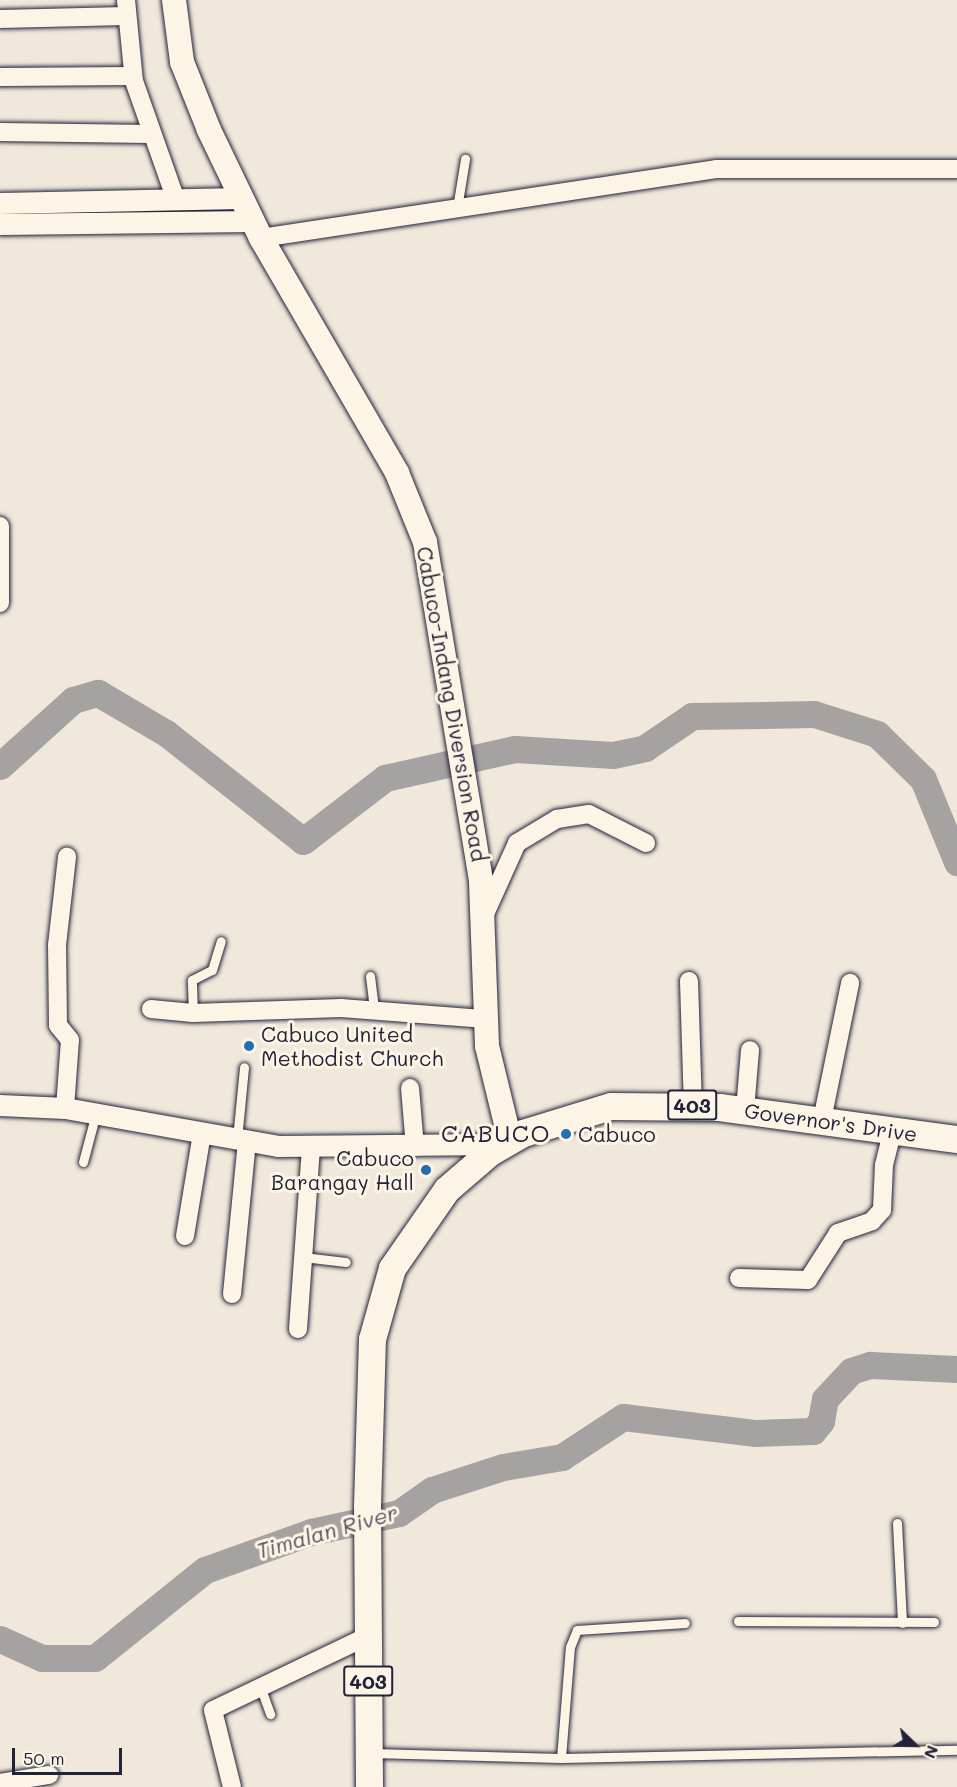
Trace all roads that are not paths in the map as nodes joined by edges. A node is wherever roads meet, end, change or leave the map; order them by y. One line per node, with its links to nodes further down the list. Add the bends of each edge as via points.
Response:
1 (174, 0): 10 (main road, Cabuco-Indang Diversion Road, via 176,34 188,81)
2 (126, 8): 3 (street); 4 (street)
3 (0, 19)
4 (134, 76): 5 (street); 7 (street)
5 (0, 77)
6 (0, 132): 7 (street)
7 (151, 134): 11 (street)
8 (465, 159): 13 (lane)
9 (957, 169): 13 (street, via 716,169)
10 (241, 198): 11 (street); 15 (main road, Cabuco-Indang Diversion Road)
11 (176, 200): 12 (street)
12 (0, 202)
13 (458, 208): 15 (street)
14 (0, 224): 15 (street)
15 (257, 230): 20 (main road, Cabuco-Indang Diversion Road, via 414,508 436,596)
16 (0, 526): 17 (street)
17 (0, 603)
18 (646, 843): 20 (street, via 589,814 557,819 517,843)
19 (67, 857): 34 (street, via 57,945 58,1025 70,1040)
20 (485, 914): 28 (main road, Cabuco-Indang Diversion Road)
21 (221, 941): 27 (lane, via 212,970 192,980)
22 (370, 976): 26 (lane)
23 (689, 981): 33 (street)
24 (850, 983): 37 (street)
25 (151, 1009): 27 (street)
26 (374, 1010): 27 (street); 28 (street)
27 (193, 1013)
28 (483, 1019): 42 (main road, Cabuco-Indang Diversion Road)
29 (750, 1050): 35 (street)
30 (243, 1067): 41 (lane)
31 (410, 1088): 43 (street)
32 (0, 1105): 34 (street)
33 (693, 1105): 35 (main road, Governor's Drive / 403); 42 (main road, Governor's Drive / 403, via 594,1109)
34 (65, 1108): 36 (street)
35 (745, 1110): 37 (main road, Governor's Drive / 403)
36 (96, 1113): 39 (street); 45 (lane)
37 (822, 1120): 38 (main road, Governor's Drive / 403)
38 (893, 1130): 40 (main road, Governor's Drive / 403); 49 (street, via 884,1165 882,1210 872,1221 838,1233 808,1280)
39 (202, 1133): 41 (street); 46 (street)
40 (957, 1139)
41 (242, 1141): 44 (street); 50 (street)
42 (506, 1142): 43 (street); 57 (main road, Governor's Drive / 403, via 435,1203 400,1253 385,1285 370,1365)
43 (415, 1147): 44 (street)
44 (311, 1148): 47 (street)
45 (83, 1162)
46 (185, 1236)
47 (303, 1257): 48 (lane); 51 (street)
48 (346, 1262)
49 (739, 1278)
50 (232, 1294)
51 (298, 1329)
52 (897, 1523): 56 (lane)
53 (738, 1622): 56 (lane)
54 (934, 1622): 56 (lane)
55 (685, 1623): 62 (lane, via 577,1630 570,1647)
56 (902, 1623)
57 (368, 1636): 58 (street); 61 (main road, Governor's Drive / 403)
58 (260, 1686): 59 (lane); 65 (street, via 210,1713)
59 (270, 1714)
60 (957, 1750): 62 (lane)
61 (369, 1753): 62 (lane); 66 (main road, Governor's Drive / 403)
62 (561, 1758)
63 (49, 1775): 64 (street)
64 (0, 1782)
65 (232, 1787)
66 (369, 1787)

